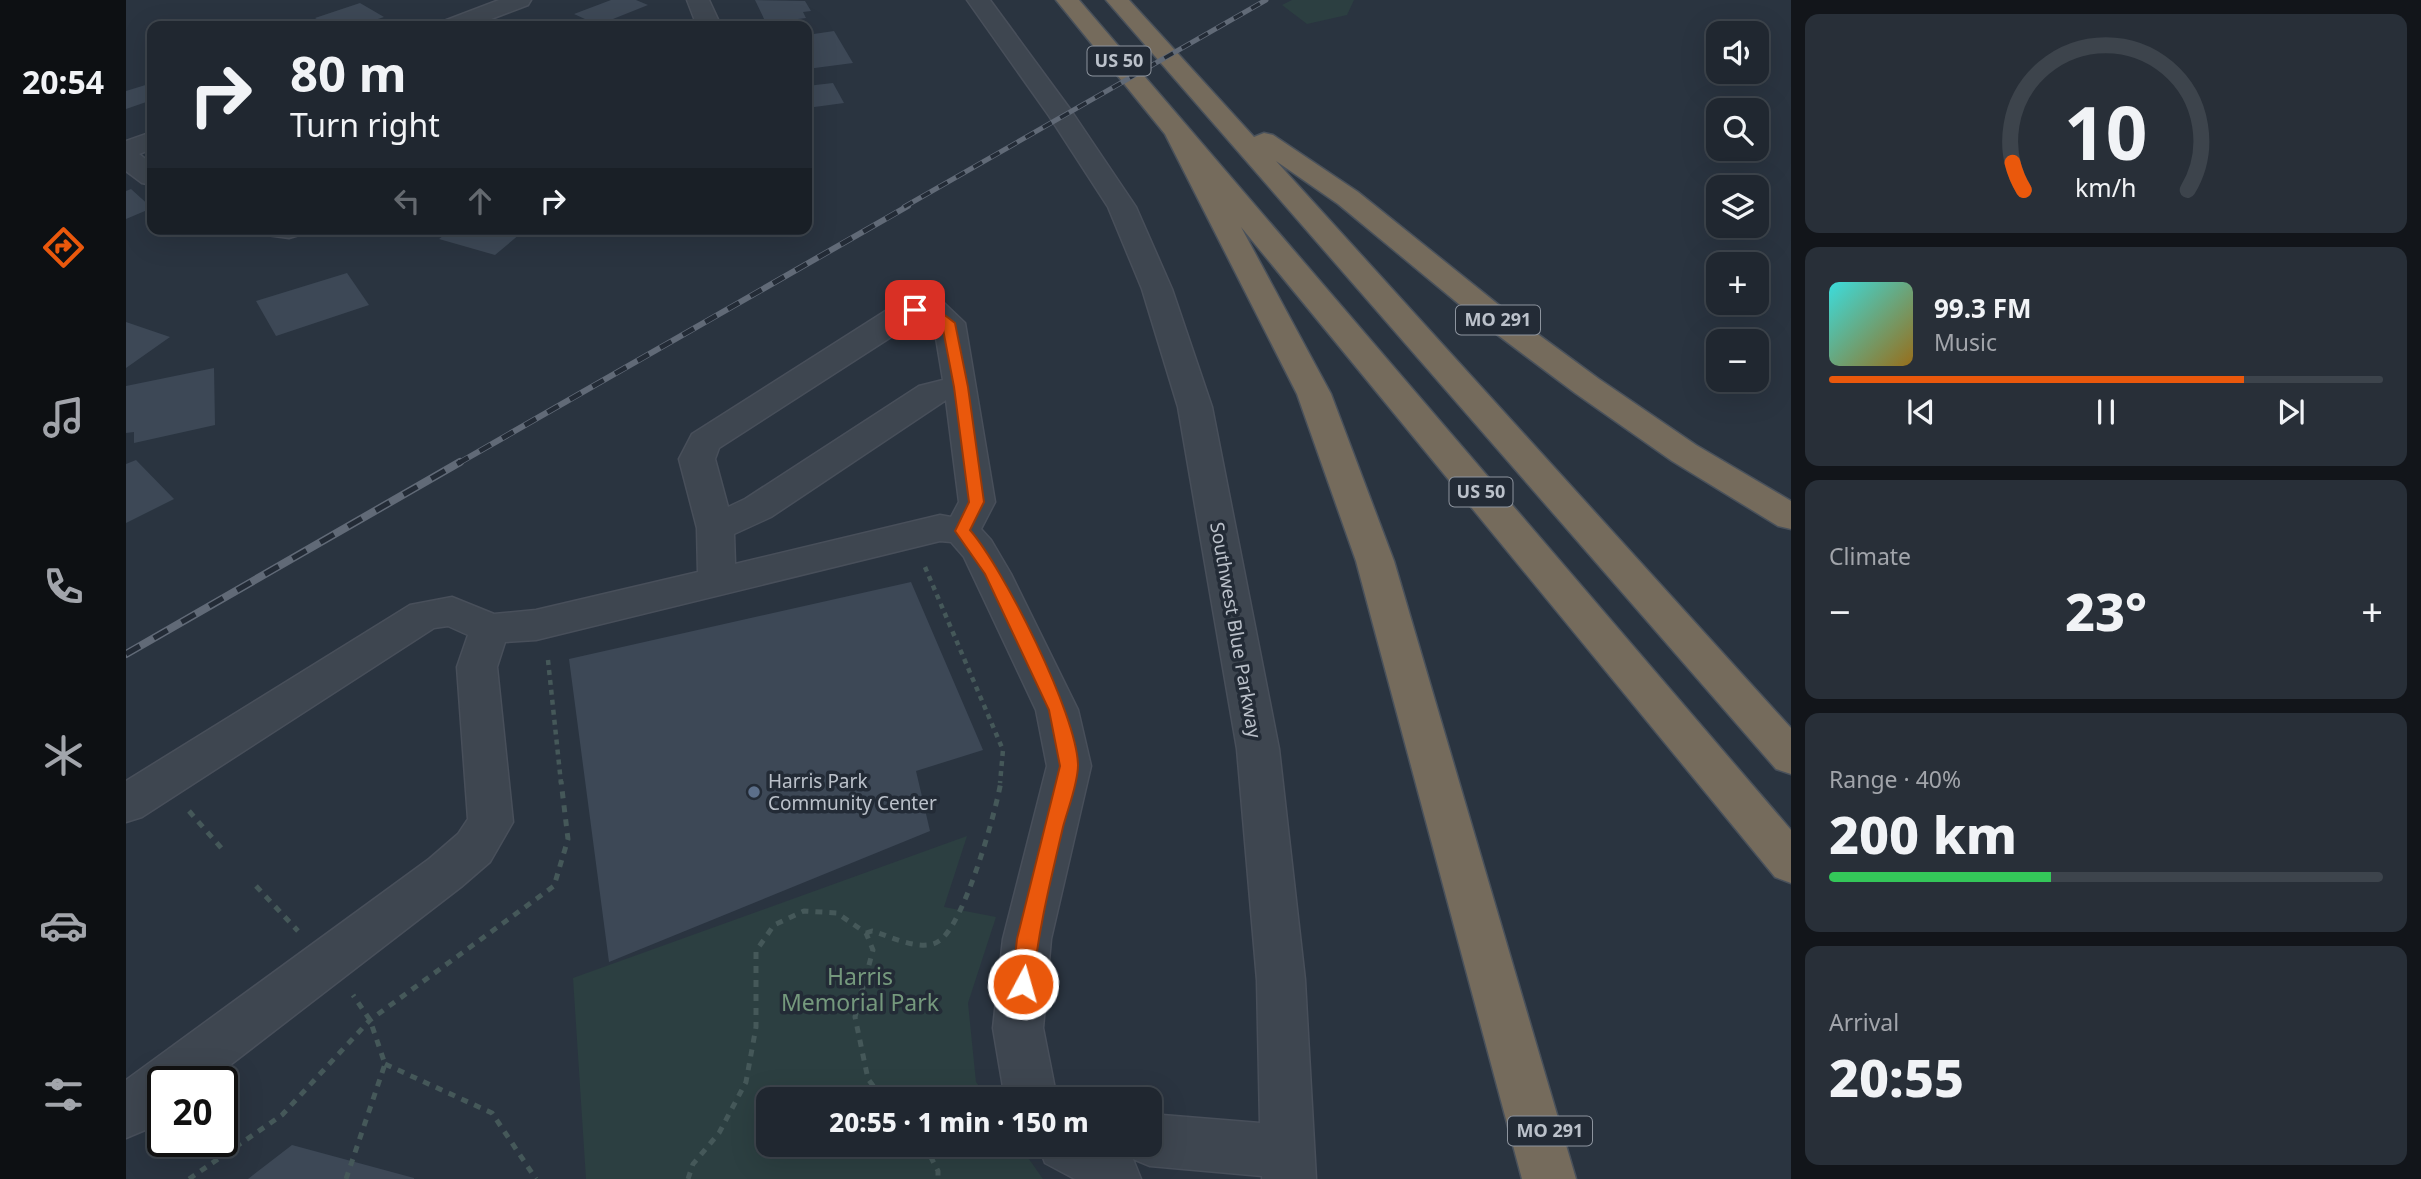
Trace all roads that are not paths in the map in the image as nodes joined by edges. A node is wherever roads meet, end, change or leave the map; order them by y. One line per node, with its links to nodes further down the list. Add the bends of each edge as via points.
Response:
1 (520, 0): 6 (street)
2 (698, 0): 7 (street)
3 (978, 0): 29 (street, Southwest Blue Parkway, via 1122,207 1157,289 1195,407 1258,749 1281,980)
4 (1067, 0): 9 (highway, US 50)
5 (1117, 0): 8 (highway, US 50)
6 (465, 21)
7 (707, 21)
8 (1216, 109): 15 (highway, MO 291, via 1348,198 1587,386 1684,453); 20 (highway, US 50)
9 (1172, 122): 22 (highway, US 50); 24 (highway, MO 291, via 1314,394 1352,497 1375,561)
10 (147, 142): 11 (street)
11 (126, 150)
12 (126, 158): 13 (street)
13 (147, 173)
14 (961, 387): 16 (street, via 931,393 758,508); 16 (street, via 949,323 933,310 915,310 898,317 704,442 697,458); 17 (street, via 977,502)
15 (1791, 517)
16 (715, 528): 18 (street)
17 (962, 531): 18 (street, via 940,528); 25 (street, via 992,574 1058,710 1069,766 1027,939 1018,1028)
18 (717, 581): 19 (street, via 536,625)
19 (491, 629): 21 (street, via 452,611 424,615); 23 (street, via 477,667 491,822 474,848)
20 (1791, 757)
21 (126, 804)
22 (1791, 863)
23 (188, 1066)
24 (1524, 1084): 30 (highway); 31 (highway, MO 291)
25 (1029, 1087)
26 (147, 1096): 27 (street)
27 (126, 1112)
28 (1162, 1142): 29 (street)
29 (1289, 1166)
30 (1549, 1179)
31 (1576, 1179)

